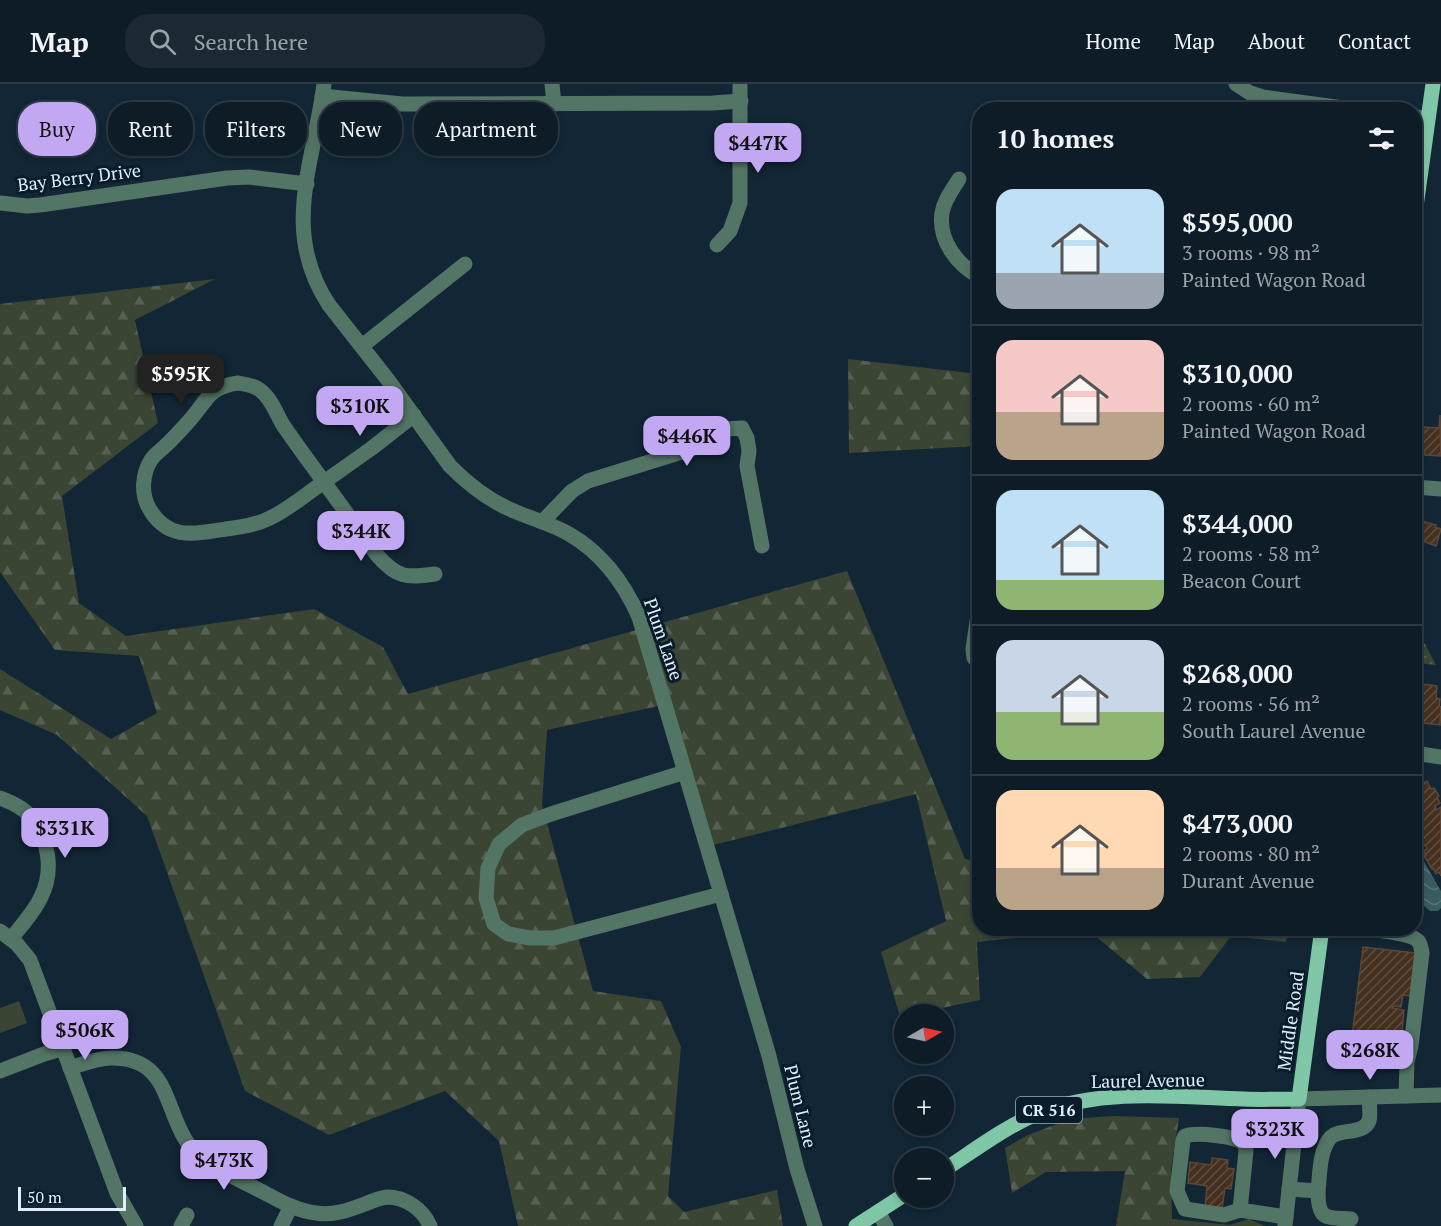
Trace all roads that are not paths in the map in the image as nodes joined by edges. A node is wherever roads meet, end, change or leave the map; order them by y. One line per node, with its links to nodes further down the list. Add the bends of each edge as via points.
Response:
1 (552, 84): 7 (street)
2 (740, 84): 6 (street)
3 (1236, 84): 8 (street, via 1263,97)
4 (1433, 84): 11 (main road)
5 (323, 90): 9 (street); 13 (street, Plum Lane)
6 (741, 101): 10 (street); 15 (street, via 740,203 730,231)
7 (554, 102)
8 (1300, 102)
9 (414, 104)
10 (558, 104)
11 (1422, 115)
12 (959, 179): 17 (street, via 942,212 943,229 951,252)
13 (307, 184): 14 (street, Bay Berry Drive, via 227,177 40,205); 18 (street, Plum Lane, via 303,231 310,268 321,293)
14 (0, 203)
15 (717, 245)
16 (465, 264): 18 (street)
17 (972, 273)
18 (362, 346): 19 (street, Plum Lane)
19 (414, 415): 20 (street); 23 (street, Plum Lane, via 450,466 472,487 502,506)
20 (324, 482): 20 (street, via 265,394 238,383 216,389 151,460 144,492 147,505 159,521 183,534 196,534 268,519); 25 (street, via 386,566 405,576)
21 (1422, 488): 22 (street)
22 (1441, 489)
23 (542, 522): 24 (street, via 572,490 588,481 714,442 727,429 742,428 747,438 747,466); 28 (street, Plum Lane, via 579,540 622,585 639,617)
24 (762, 546)
25 (435, 574)
26 (1422, 754): 27 (street)
27 (1441, 757)
28 (685, 772): 30 (street, Plum Lane); 30 (street, via 522,825 499,844 489,868 486,898 494,924 508,934 554,938)
29 (0, 798): 31 (street, via 31,816 42,834 48,861 40,899)
30 (721, 894): 53 (street, Plum Lane)
31 (5, 935): 34 (street, via 30,960)
32 (1321, 936): 40 (main road, Middle Road)
33 (1407, 936): 38 (street, via 1418,940 1422,953)
34 (62, 1049): 35 (street); 36 (street)
35 (70, 1068): 44 (street, via 110,1058 124,1059 152,1072 167,1095 185,1138 201,1158); 50 (street, via 117,1193)
36 (0, 1071)
37 (1441, 1095): 38 (street)
38 (1406, 1096): 39 (street)
39 (1370, 1097): 40 (street); 43 (street, via 1368,1124 1336,1133 1325,1145)
40 (1299, 1099): 41 (main road, Laurel Avenue / CR 516, via 1121,1096 1066,1104 1014,1125); 42 (street, Middle Road)
41 (954, 1164)
42 (1289, 1189): 43 (street); 49 (street, Middle Road)
43 (1318, 1191): 48 (street, via 1318,1206 1323,1214)
44 (291, 1206): 51 (street); 52 (street, via 314,1214 332,1214 387,1197 412,1204)
45 (894, 1206): 47 (main road)
46 (1240, 1210): 46 (street, via 1224,1215 1185,1209 1177,1191 1185,1136 1237,1139 1245,1144); 49 (street)
47 (882, 1219): 54 (main road)
48 (1351, 1219)
49 (1285, 1221)
50 (136, 1226)
51 (280, 1226)
52 (430, 1226)
53 (815, 1226)
54 (856, 1226)

